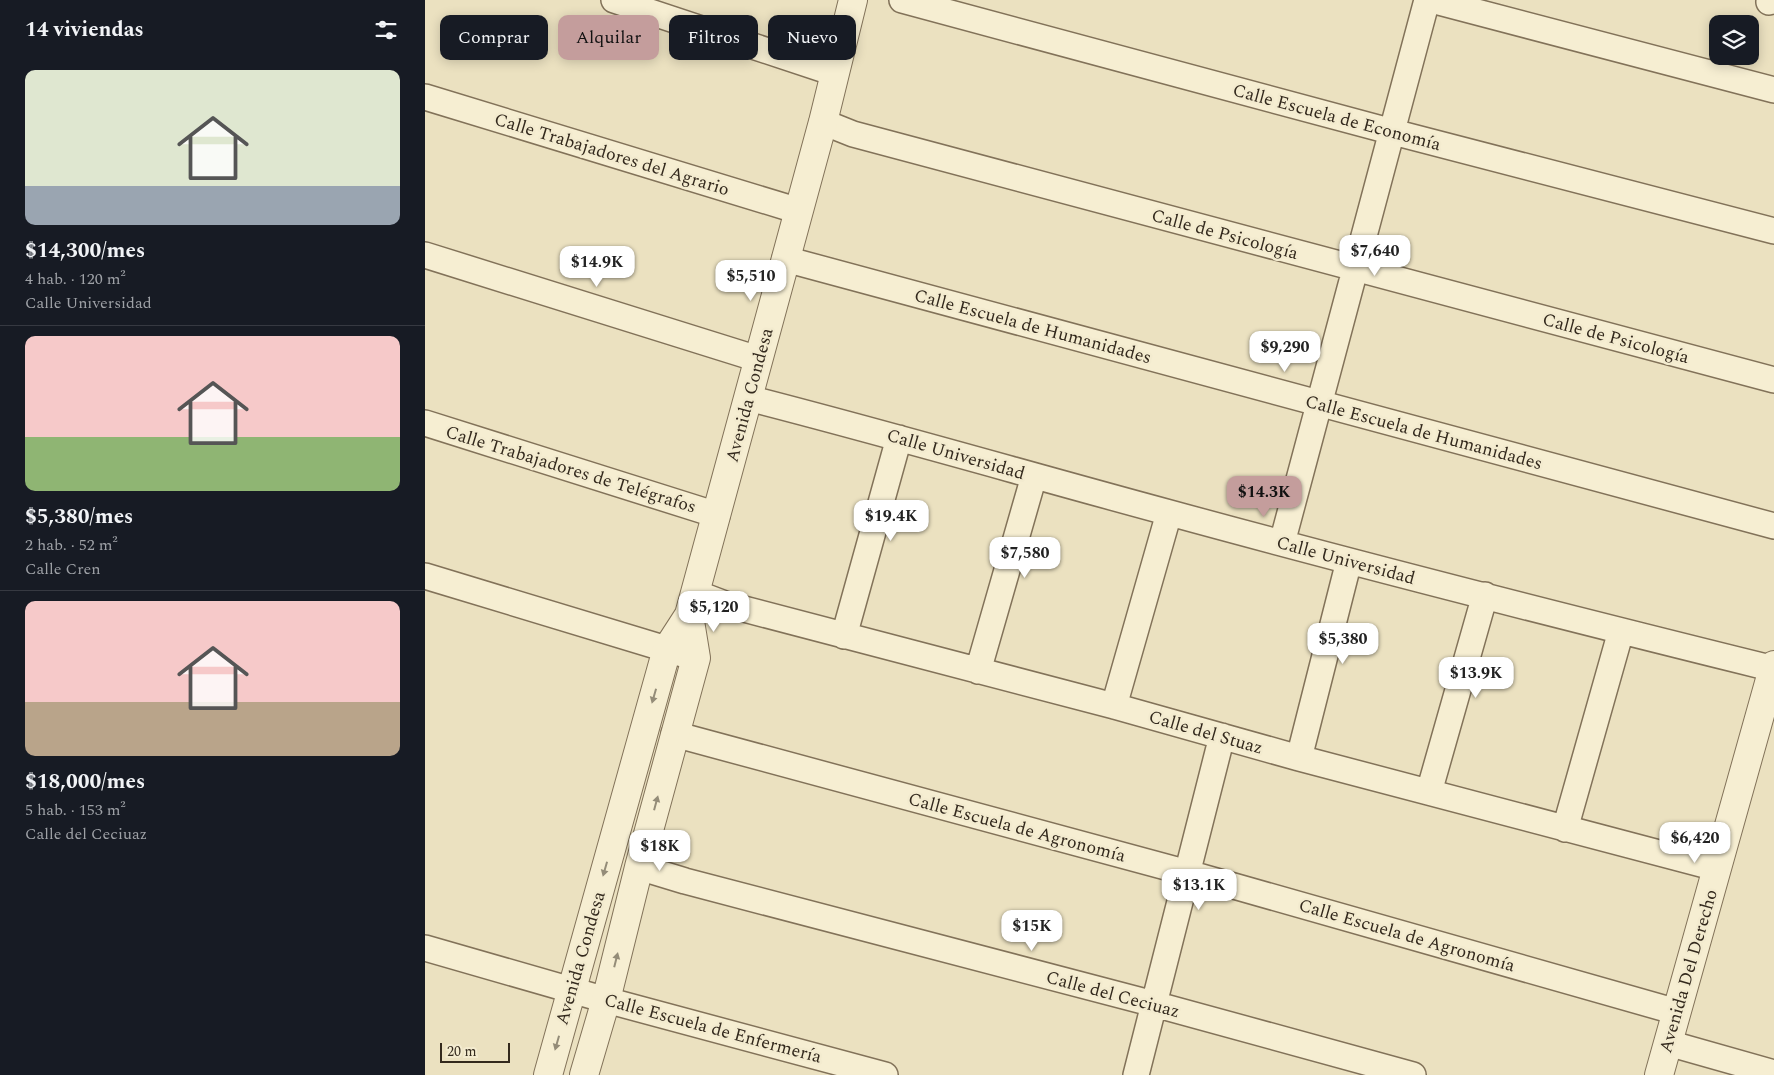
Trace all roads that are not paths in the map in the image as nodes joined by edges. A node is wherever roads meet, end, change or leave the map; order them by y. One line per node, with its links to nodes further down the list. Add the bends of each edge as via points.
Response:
1 (614, 0): 6 (street)
2 (853, 0): 6 (street, Avenida Condesa)
3 (901, 0): 10 (street, Calle Escuela de Economía)
4 (1427, 0): 10 (street)
5 (1431, 0): 7 (street)
6 (835, 73): 9 (street, Avenida Condesa)
7 (1774, 90)
8 (425, 97): 11 (street, Calle Trabajadores del Agrario)
9 (823, 122): 11 (street, Avenida Condesa); 15 (street, Calle de Psicología, via 853,134)
10 (1393, 132): 12 (street, Calle Escuela de Economía); 15 (street)
11 (799, 211): 14 (street, Avenida Condesa)
12 (1774, 231)
13 (425, 255): 16 (street)
14 (785, 260): 16 (street, Avenida Condesa); 19 (street, Calle Escuela de Humanidades)
15 (1356, 269): 17 (street, Calle de Psicología); 19 (street)
16 (758, 359): 18 (street, Avenida Condesa)
17 (1774, 380)
18 (748, 398): 21 (street, Calle Universidad); 24 (street, Avenida Condesa)
19 (1320, 404): 25 (street, Calle Escuela de Humanidades); 26 (street)
20 (425, 423): 24 (street, Calle Trabajadores de Telégrafos)
21 (899, 438): 22 (street, Calle Universidad); 32 (street)
22 (1034, 476): 23 (street, Calle Universidad); 36 (street)
23 (1169, 513): 26 (street, Calle Universidad); 37 (street)
24 (717, 515): 30 (street, Avenida Condesa)
25 (1774, 526)
26 (1283, 543): 27 (street, Calle Universidad)
27 (1349, 561): 29 (street, Calle Universidad); 40 (street)
28 (425, 576): 33 (street)
29 (1485, 595): 31 (street, Calle Universidad); 41 (street)
30 (692, 604): 32 (street, Calle del Stuaz, via 725,604); 33 (street, Avenida Condesa); 34 (street, Avenida Condesa)
31 (1621, 631): 35 (street, Calle Universidad); 42 (street)
32 (844, 636): 36 (street, Calle del Stuaz)
33 (667, 649): 34 (street); 47 (street, Avenida Condesa, one-way to 47)
34 (696, 658): 38 (street, Avenida Condesa)
35 (1774, 668): 44 (street, Avenida Del Derecho)
36 (978, 671): 37 (street, Calle del Stuaz)
37 (1114, 706): 39 (street, Calle del Stuaz)
38 (674, 734): 43 (street, Avenida Condesa, one-way to 38); 45 (street, Calle Escuela de Agronomía)
39 (1222, 736): 40 (street, Calle del Stuaz); 45 (street)
40 (1299, 758): 41 (street, Calle del Stuaz)
41 (1429, 792): 42 (street, Calle del Stuaz)
42 (1565, 829): 44 (street, Calle del Stuaz)
43 (639, 867): 48 (street, Avenida Condesa, one-way to 43); 49 (street, Calle del Ceciuaz, via 685,882)
44 (1717, 868): 50 (street, Avenida Del Derecho)
45 (1188, 873): 49 (street); 50 (street, Calle Escuela de Agronomía)
46 (425, 948): 47 (street, Calle Escuela de Enfermería)
47 (571, 989): 48 (street, Calle Escuela de Enfermería); 53 (street, Avenida Condesa, one-way to 53)
48 (606, 1000): 54 (street, Avenida Condesa); 55 (street, Calle Escuela de Enfermería)
49 (1154, 1004): 56 (street); 57 (street, Calle del Ceciuaz)
50 (1677, 1012): 51 (street, Avenida Del Derecho)
51 (1668, 1042): 52 (street); 58 (street, Avenida Del Derecho)
52 (1774, 1073)
53 (547, 1075)
54 (584, 1075)
55 (885, 1075)
56 (1136, 1075)
57 (1413, 1075)
58 (1659, 1075)

